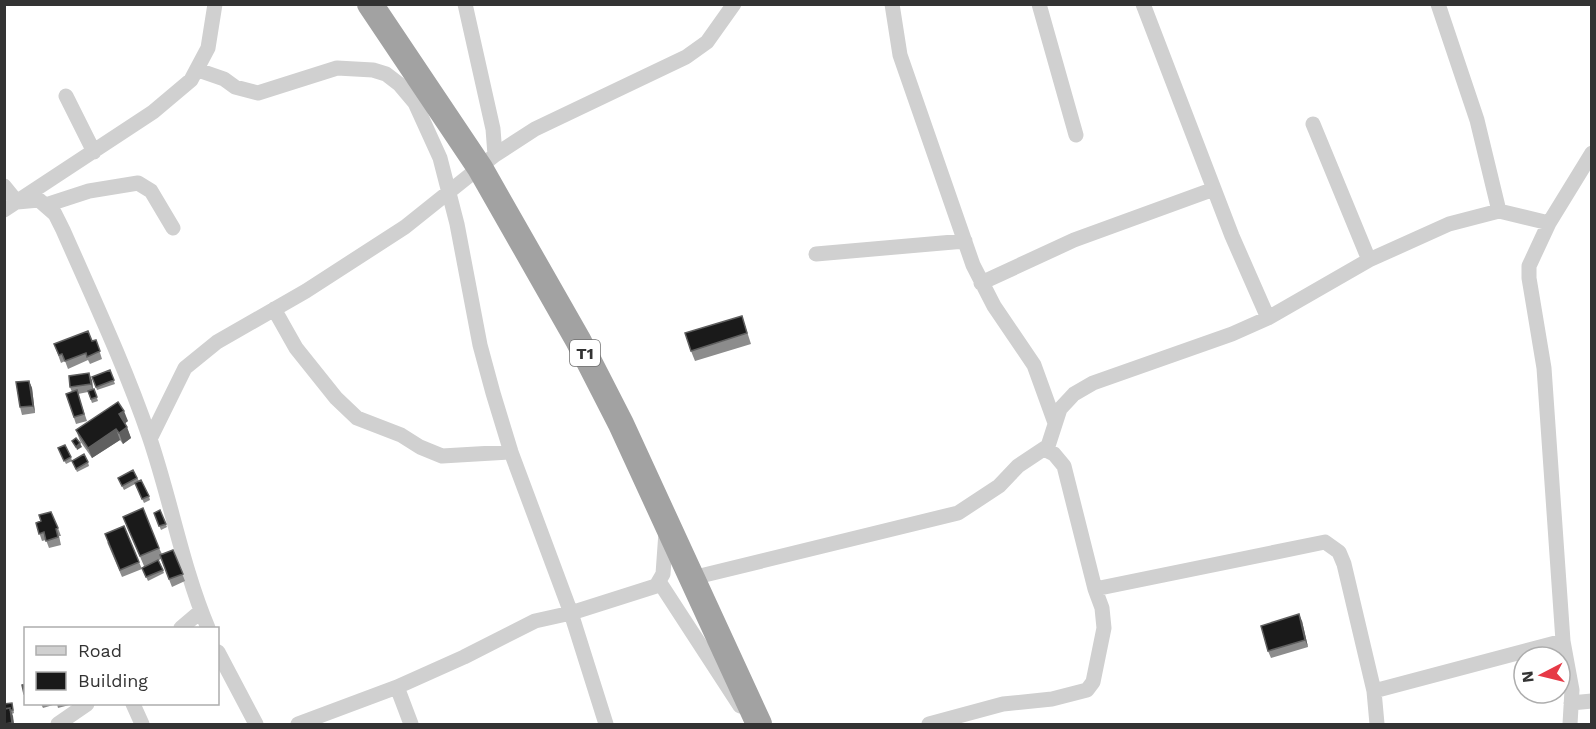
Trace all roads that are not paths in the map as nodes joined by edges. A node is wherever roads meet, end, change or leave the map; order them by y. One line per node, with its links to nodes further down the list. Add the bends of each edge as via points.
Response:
1 (215, 4): 9 (street, via 208,48)
2 (370, 4): 15 (highway, T1)
3 (465, 4): 15 (street, via 494,129)
4 (734, 4): 15 (street, via 707,42 686,57 535,129)
5 (892, 4): 24 (street, via 900,55)
6 (1039, 4): 12 (street)
7 (1143, 4): 17 (street)
8 (1438, 4): 21 (street, via 1477,120)
9 (198, 70): 13 (street, via 162,105); 18 (street, via 258,93 337,68 386,74 407,92 424,118)
10 (66, 96): 13 (street)
11 (1312, 124): 26 (street)
12 (1076, 135)
13 (94, 152): 20 (street)
14 (1592, 153): 22 (street)
15 (487, 162): 18 (street); 34 (highway, T1, via 621,424)
16 (4, 186): 20 (street)
17 (1214, 189): 27 (street, via 1074,240); 29 (street)
18 (449, 193): 28 (street, via 405,227); 33 (street, via 480,345)
19 (46, 205): 20 (street, via 39,200); 23 (street, via 89,191 138,183 151,191); 31 (street, via 63,230)
20 (11, 206)
21 (1499, 211): 22 (street); 26 (street, via 1449,224)
22 (1549, 224): 42 (street, via 1529,266 1529,278 1544,368)
23 (173, 228)
24 (965, 241): 25 (street); 27 (street)
25 (816, 254)
26 (1369, 260): 29 (street)
27 (981, 283): 30 (street, via 1034,366)
28 (274, 309): 31 (street, via 217,342 185,368); 33 (street, via 296,348 357,418 442,456)
29 (1268, 318): 30 (street, via 1093,383 1069,399)
30 (1055, 423): 32 (street, via 1052,439)
31 (150, 439): 38 (street)
32 (1044, 449): 35 (street, via 958,513); 37 (street, via 1064,466)
33 (511, 452): 39 (street)
34 (667, 526): 35 (highway, T1); 36 (street)
35 (692, 578): 58 (highway, T1)
36 (660, 583): 39 (street); 58 (street, via 732,695)
37 (1095, 589): 46 (street, via 1325,542 1338,552 1344,564); 59 (street, via 1104,628 1093,682 1087,690 1052,699 1003,704)
38 (201, 611): 40 (street); 41 (street)
39 (571, 613): 45 (street, via 535,621); 57 (street)
40 (182, 627)
41 (208, 627)
42 (1563, 641): 43 (street); 46 (street)
43 (1564, 645)
44 (219, 654): 54 (street)
45 (397, 687): 55 (street); 56 (street)
46 (1374, 692): 60 (street)
47 (1592, 701): 48 (street)
48 (1572, 703)
49 (86, 705): 52 (street)
50 (134, 705): 53 (street)
51 (1571, 705): 61 (street)
52 (58, 724)
53 (142, 724)
54 (256, 724)
55 (298, 724)
56 (411, 724)
57 (606, 724)
58 (757, 724)
59 (929, 724)
60 (1377, 724)
61 (1570, 724)

